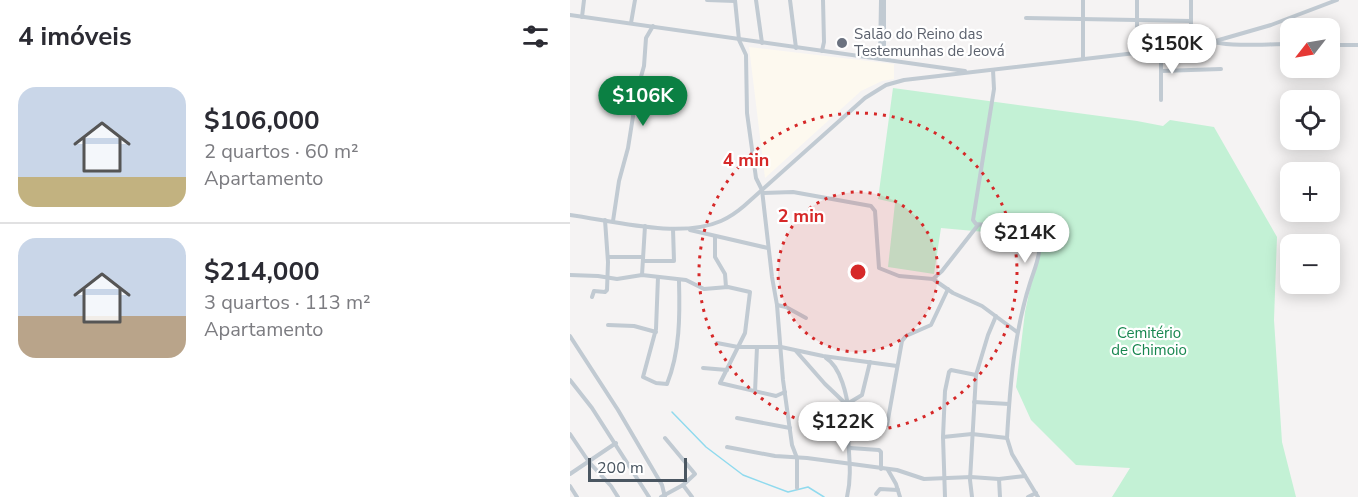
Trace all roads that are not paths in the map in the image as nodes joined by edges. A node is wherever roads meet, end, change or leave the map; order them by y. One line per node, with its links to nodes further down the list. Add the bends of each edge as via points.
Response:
1 (584, 0): 16 (street)
2 (635, 0): 21 (street)
3 (707, 0): 4 (street)
4 (735, 0): 23 (street)
5 (756, 0): 25 (street)
6 (790, 0): 30 (street)
7 (824, 0): 32 (street)
8 (882, 0): 34 (street)
9 (1083, 0): 17 (street)
10 (1137, 0): 19 (street)
11 (1191, 0): 20 (street)
12 (1318, 0): 14 (street)
13 (1337, 0): 14 (street)
14 (1316, 8): 24 (street)
15 (570, 15): 16 (street)
16 (582, 16): 21 (street)
17 (1083, 17): 18 (street); 19 (street); 35 (street)
18 (1026, 18)
19 (1137, 21): 20 (street); 33 (street)
20 (1191, 21): 27 (street)
21 (631, 23): 22 (street)
22 (653, 26): 23 (street); 44 (street, via 646,39)
23 (739, 40): 25 (street); 41 (street, via 746,55 747,113 756,178)
24 (1212, 42): 26 (street, via 1230,46); 27 (street)
25 (762, 43): 30 (street)
26 (1280, 44)
27 (1191, 45): 31 (street)
28 (1340, 45): 29 (street)
29 (1358, 45)
30 (796, 48): 32 (street)
31 (1161, 50): 33 (street); 38 (street)
32 (822, 51): 34 (street)
33 (1137, 53): 35 (street)
34 (880, 58): 39 (street)
35 (1083, 59): 37 (street)
36 (1221, 69): 38 (street)
37 (993, 70): 39 (street); 45 (street, via 994,89 973,220)
38 (1161, 71): 40 (street)
39 (972, 72): 41 (street, via 904,80 878,89 855,105)
40 (1161, 100)
41 (763, 191): 48 (street, via 722,221); 50 (street); 57 (street, via 793,192 871,206 875,211 879,268 899,276)
42 (570, 215): 43 (street)
43 (605, 220): 44 (street); 51 (street)
44 (612, 221): 46 (street)
45 (979, 224): 57 (street); 67 (street, via 1034,230 1039,240 1040,252)
46 (645, 226): 47 (street); 52 (street)
47 (673, 229): 48 (street); 52 (street, via 674,261)
48 (688, 229): 49 (street)
49 (715, 237): 50 (street); 59 (street, via 715,257 725,274)
50 (768, 248): 62 (street)
51 (608, 256): 52 (street); 56 (street)
52 (643, 259): 54 (street)
53 (570, 275): 56 (street)
54 (642, 275): 55 (street); 56 (street)
55 (658, 277): 58 (street); 66 (street)
56 (608, 278): 61 (street, via 606,291 594,291)
57 (933, 279): 60 (street)
58 (679, 281): 59 (street, via 687,280 704,289); 66 (street, via 678,342 666,385 643,377)
59 (726, 287): 70 (street, via 751,294 745,333)
60 (948, 289): 63 (street); 76 (street, via 931,325 904,338)
61 (592, 297)
62 (777, 305): 64 (street); 72 (street)
63 (996, 316): 67 (street); 79 (street)
64 (806, 318)
65 (608, 325): 66 (street)
66 (656, 332)
67 (1017, 332): 85 (street)
68 (570, 336): 119 (street, via 662,485)
69 (717, 343): 70 (street)
70 (738, 346): 71 (street); 78 (street)
71 (757, 347): 72 (street); 81 (street)
72 (781, 347): 73 (street); 82 (street)
73 (796, 351): 74 (street); 84 (street)
74 (823, 356): 75 (street); 84 (street, via 835,366)
75 (870, 362): 76 (street); 84 (street, via 862,395)
76 (897, 366): 88 (street, via 887,424)
77 (703, 368): 78 (street)
78 (727, 369): 81 (street, via 721,384)
79 (976, 375): 83 (street); 92 (street, via 949,372)
80 (570, 380): 95 (street)
81 (755, 392): 82 (street, via 776,396)
82 (785, 392): 89 (street)
83 (974, 402): 85 (street); 90 (street)
84 (847, 404): 88 (street)
85 (1009, 404): 94 (street)
86 (737, 418): 89 (street)
87 (808, 423): 88 (street)
88 (849, 426): 98 (street)
89 (790, 428): 96 (street)
90 (972, 434): 92 (street); 94 (street); 107 (street)
91 (570, 436): 101 (street)
92 (943, 437): 108 (street)
93 (665, 438): 110 (street, via 695,474)
94 (1007, 438): 106 (street)
95 (616, 443): 101 (street); 118 (street)
96 (792, 445): 99 (street); 100 (street)
97 (727, 447): 99 (street)
98 (850, 448): 102 (street); 103 (street, via 881,451)
99 (786, 457): 100 (street)
100 (797, 458): 102 (street); 112 (street)
101 (589, 462): 105 (street); 117 (street)
102 (851, 465): 103 (street); 121 (street)
103 (880, 469): 104 (street)
104 (888, 469): 108 (street); 113 (street)
105 (570, 474)
106 (1025, 476): 109 (street); 115 (street)
107 (971, 477): 108 (street); 109 (street); 124 (street)
108 (944, 479): 123 (street)
109 (999, 479): 125 (street)
110 (683, 485): 119 (street); 120 (street)
111 (570, 486): 116 (street)
112 (796, 488)
113 (898, 490): 114 (street, via 880,489); 122 (street)
114 (876, 494)
115 (1037, 495): 126 (street)
116 (578, 497)
117 (618, 497)
118 (649, 497)
119 (663, 497)
120 (692, 497)
121 (847, 497)
122 (900, 497)
123 (945, 497)
124 (972, 497)
125 (999, 497)
126 (1028, 497)

